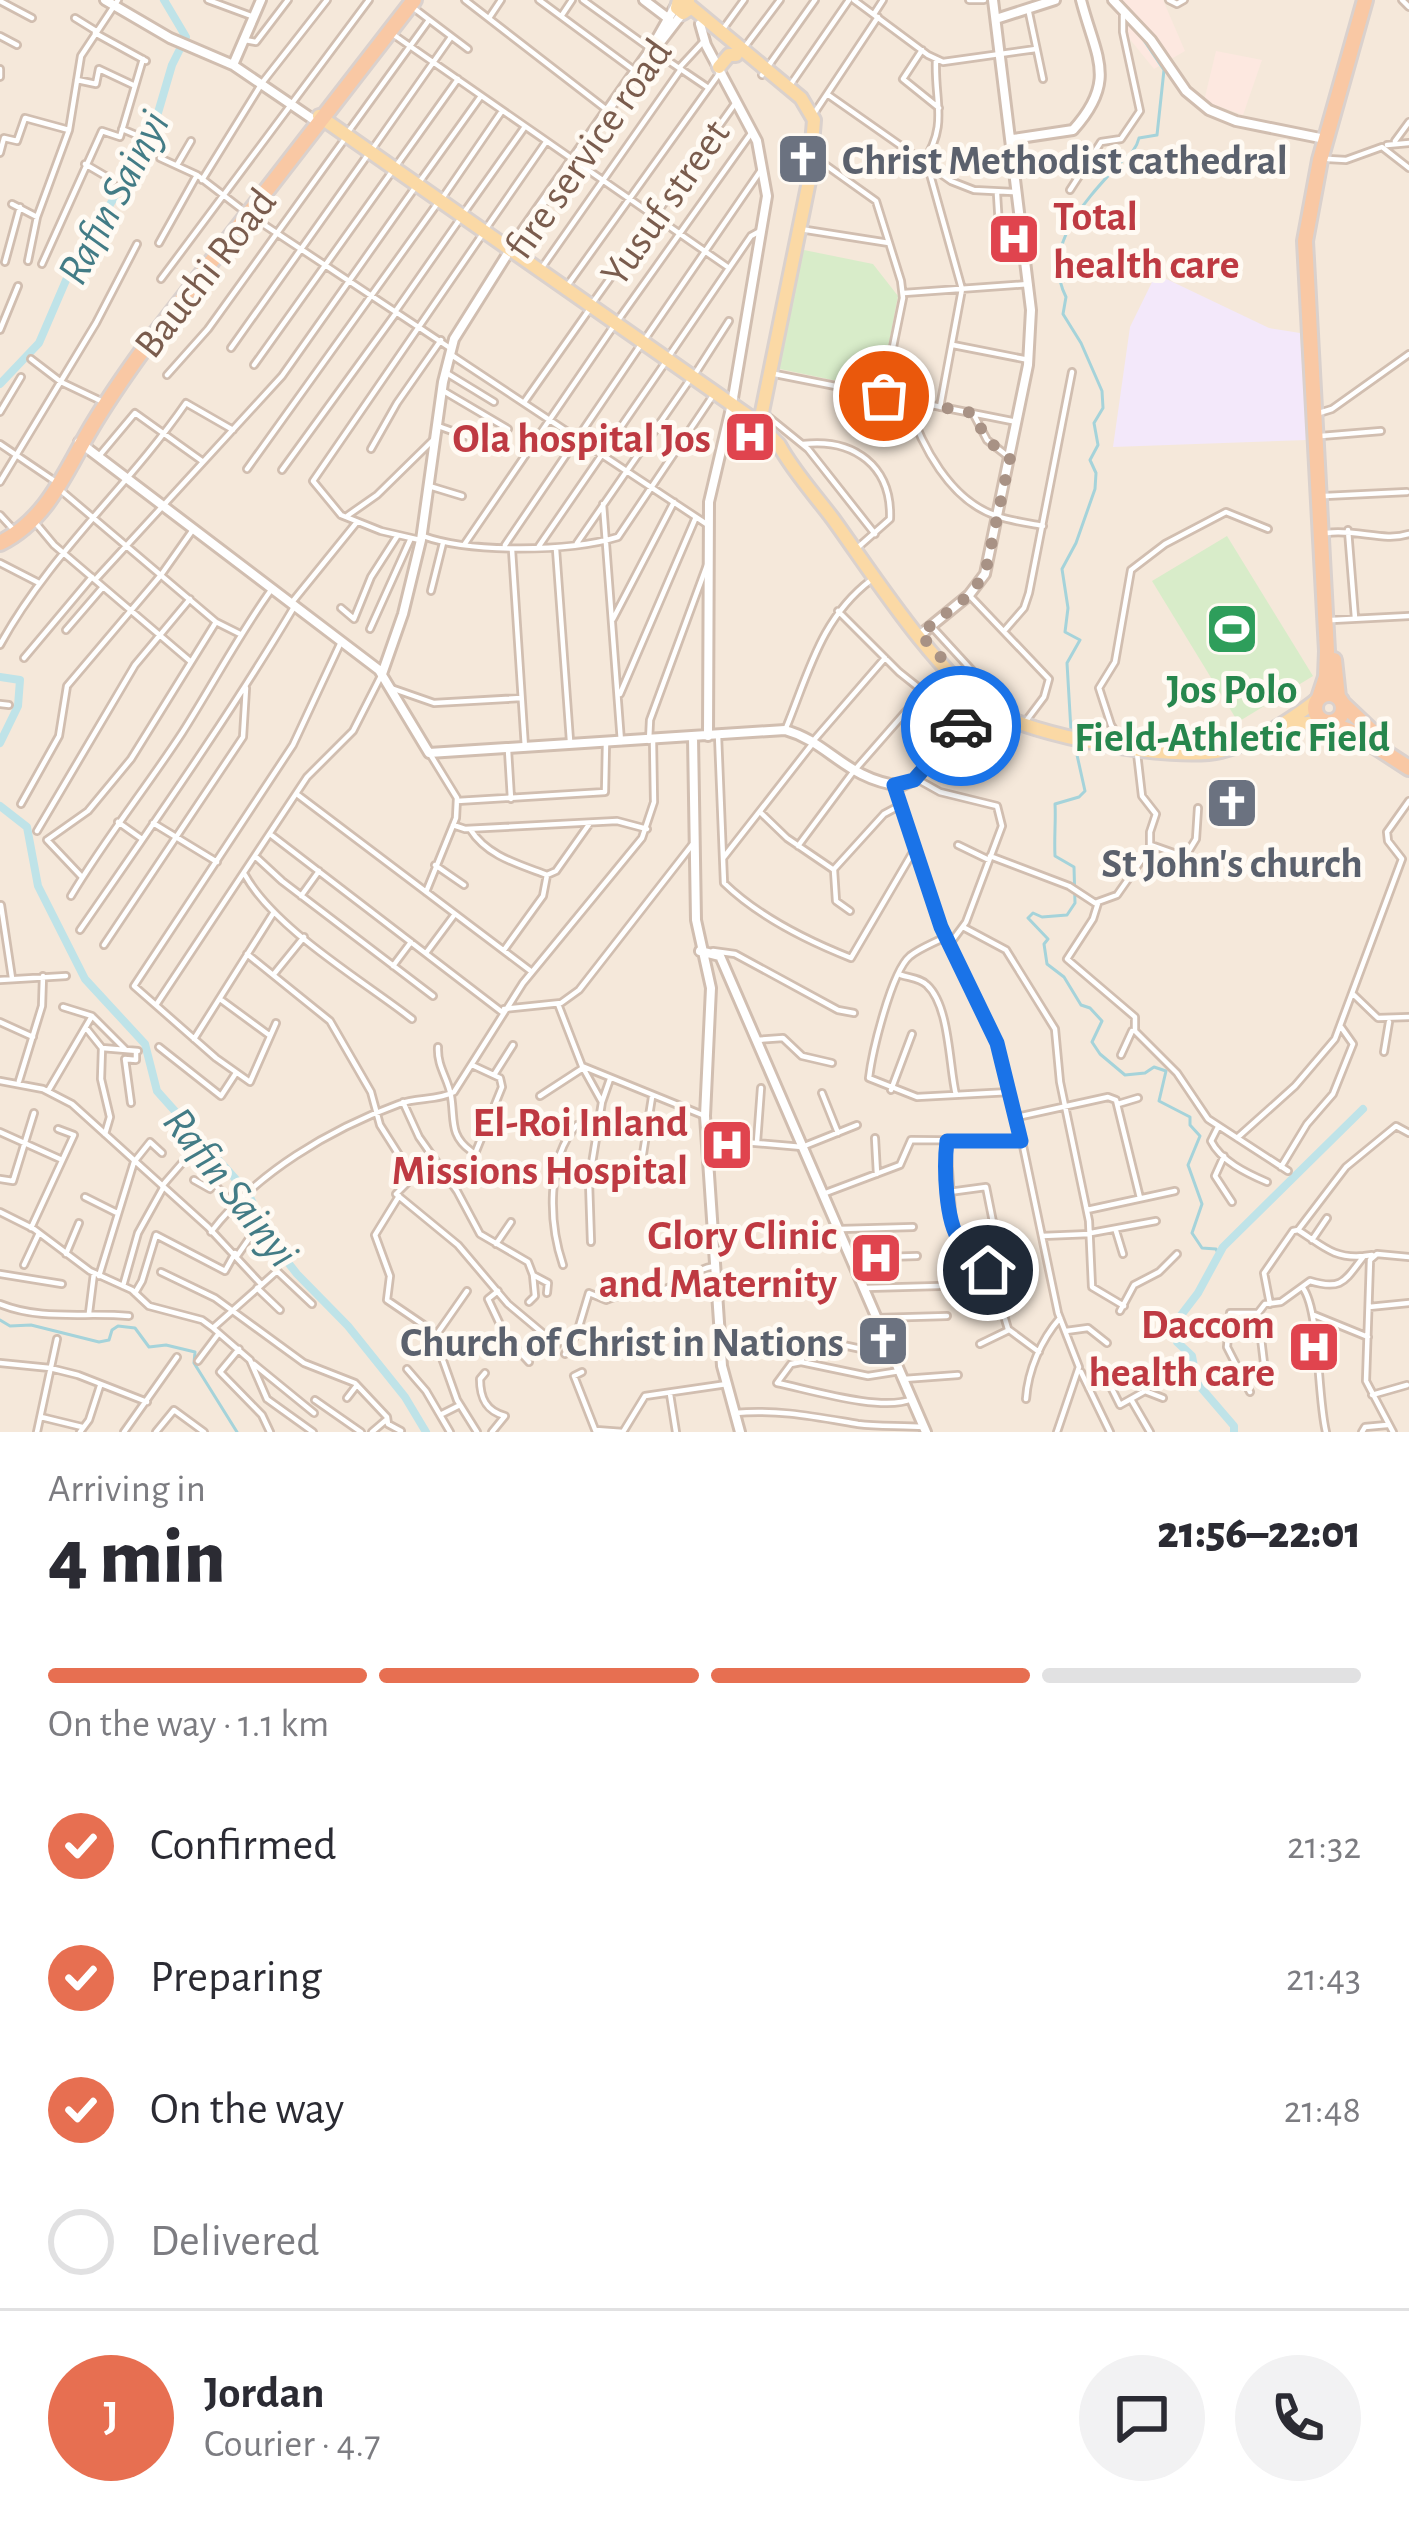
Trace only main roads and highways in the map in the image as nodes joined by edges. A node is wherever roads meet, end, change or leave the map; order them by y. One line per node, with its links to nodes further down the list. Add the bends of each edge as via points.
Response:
1 (410, 2): 9 (highway, Bauchi Road); 9 (highway, Bauchi Road)
2 (1368, 5): 5 (highway)
3 (685, 8): 4 (main road); 4 (main road)
4 (739, 53): 6 (main road); 7 (main road)
5 (1352, 59): 14 (highway, via 1312,244); 14 (highway, via 1305,241)
6 (720, 69)
7 (764, 72): 8 (main road); 8 (main road)
8 (816, 107): 15 (main road, via 799,229)
9 (317, 118): 10 (highway, Bauchi Road); 11 (main road)
10 (247, 213): 16 (highway, Bauchi Road); 16 (highway, Bauchi Road, via 101,401)
11 (512, 251): 12 (main road); 12 (main road)
12 (590, 307): 13 (main road)
13 (727, 401): 15 (main road); 17 (main road)
14 (1316, 413): 20 (highway, via 1328,665); 21 (highway)
15 (757, 415): 17 (main road)
16 (80, 443): 18 (highway, Bauchi Road)
17 (778, 445): 23 (main road, via 908,619 931,630 936,655 1003,717 1071,739 1208,753)
18 (57, 485): 19 (highway, Bauchi Road); 19 (highway, Bauchi Road, via 34,520)
19 (4, 535)
20 (1318, 699): 21 (highway); 22 (highway, via 1317,715); 23 (main road)
21 (1341, 700): 22 (highway, via 1342,716); 24 (highway)
22 (1328, 723): 23 (main road); 25 (highway)
23 (1282, 726)
24 (1409, 759)
25 (1409, 768)

